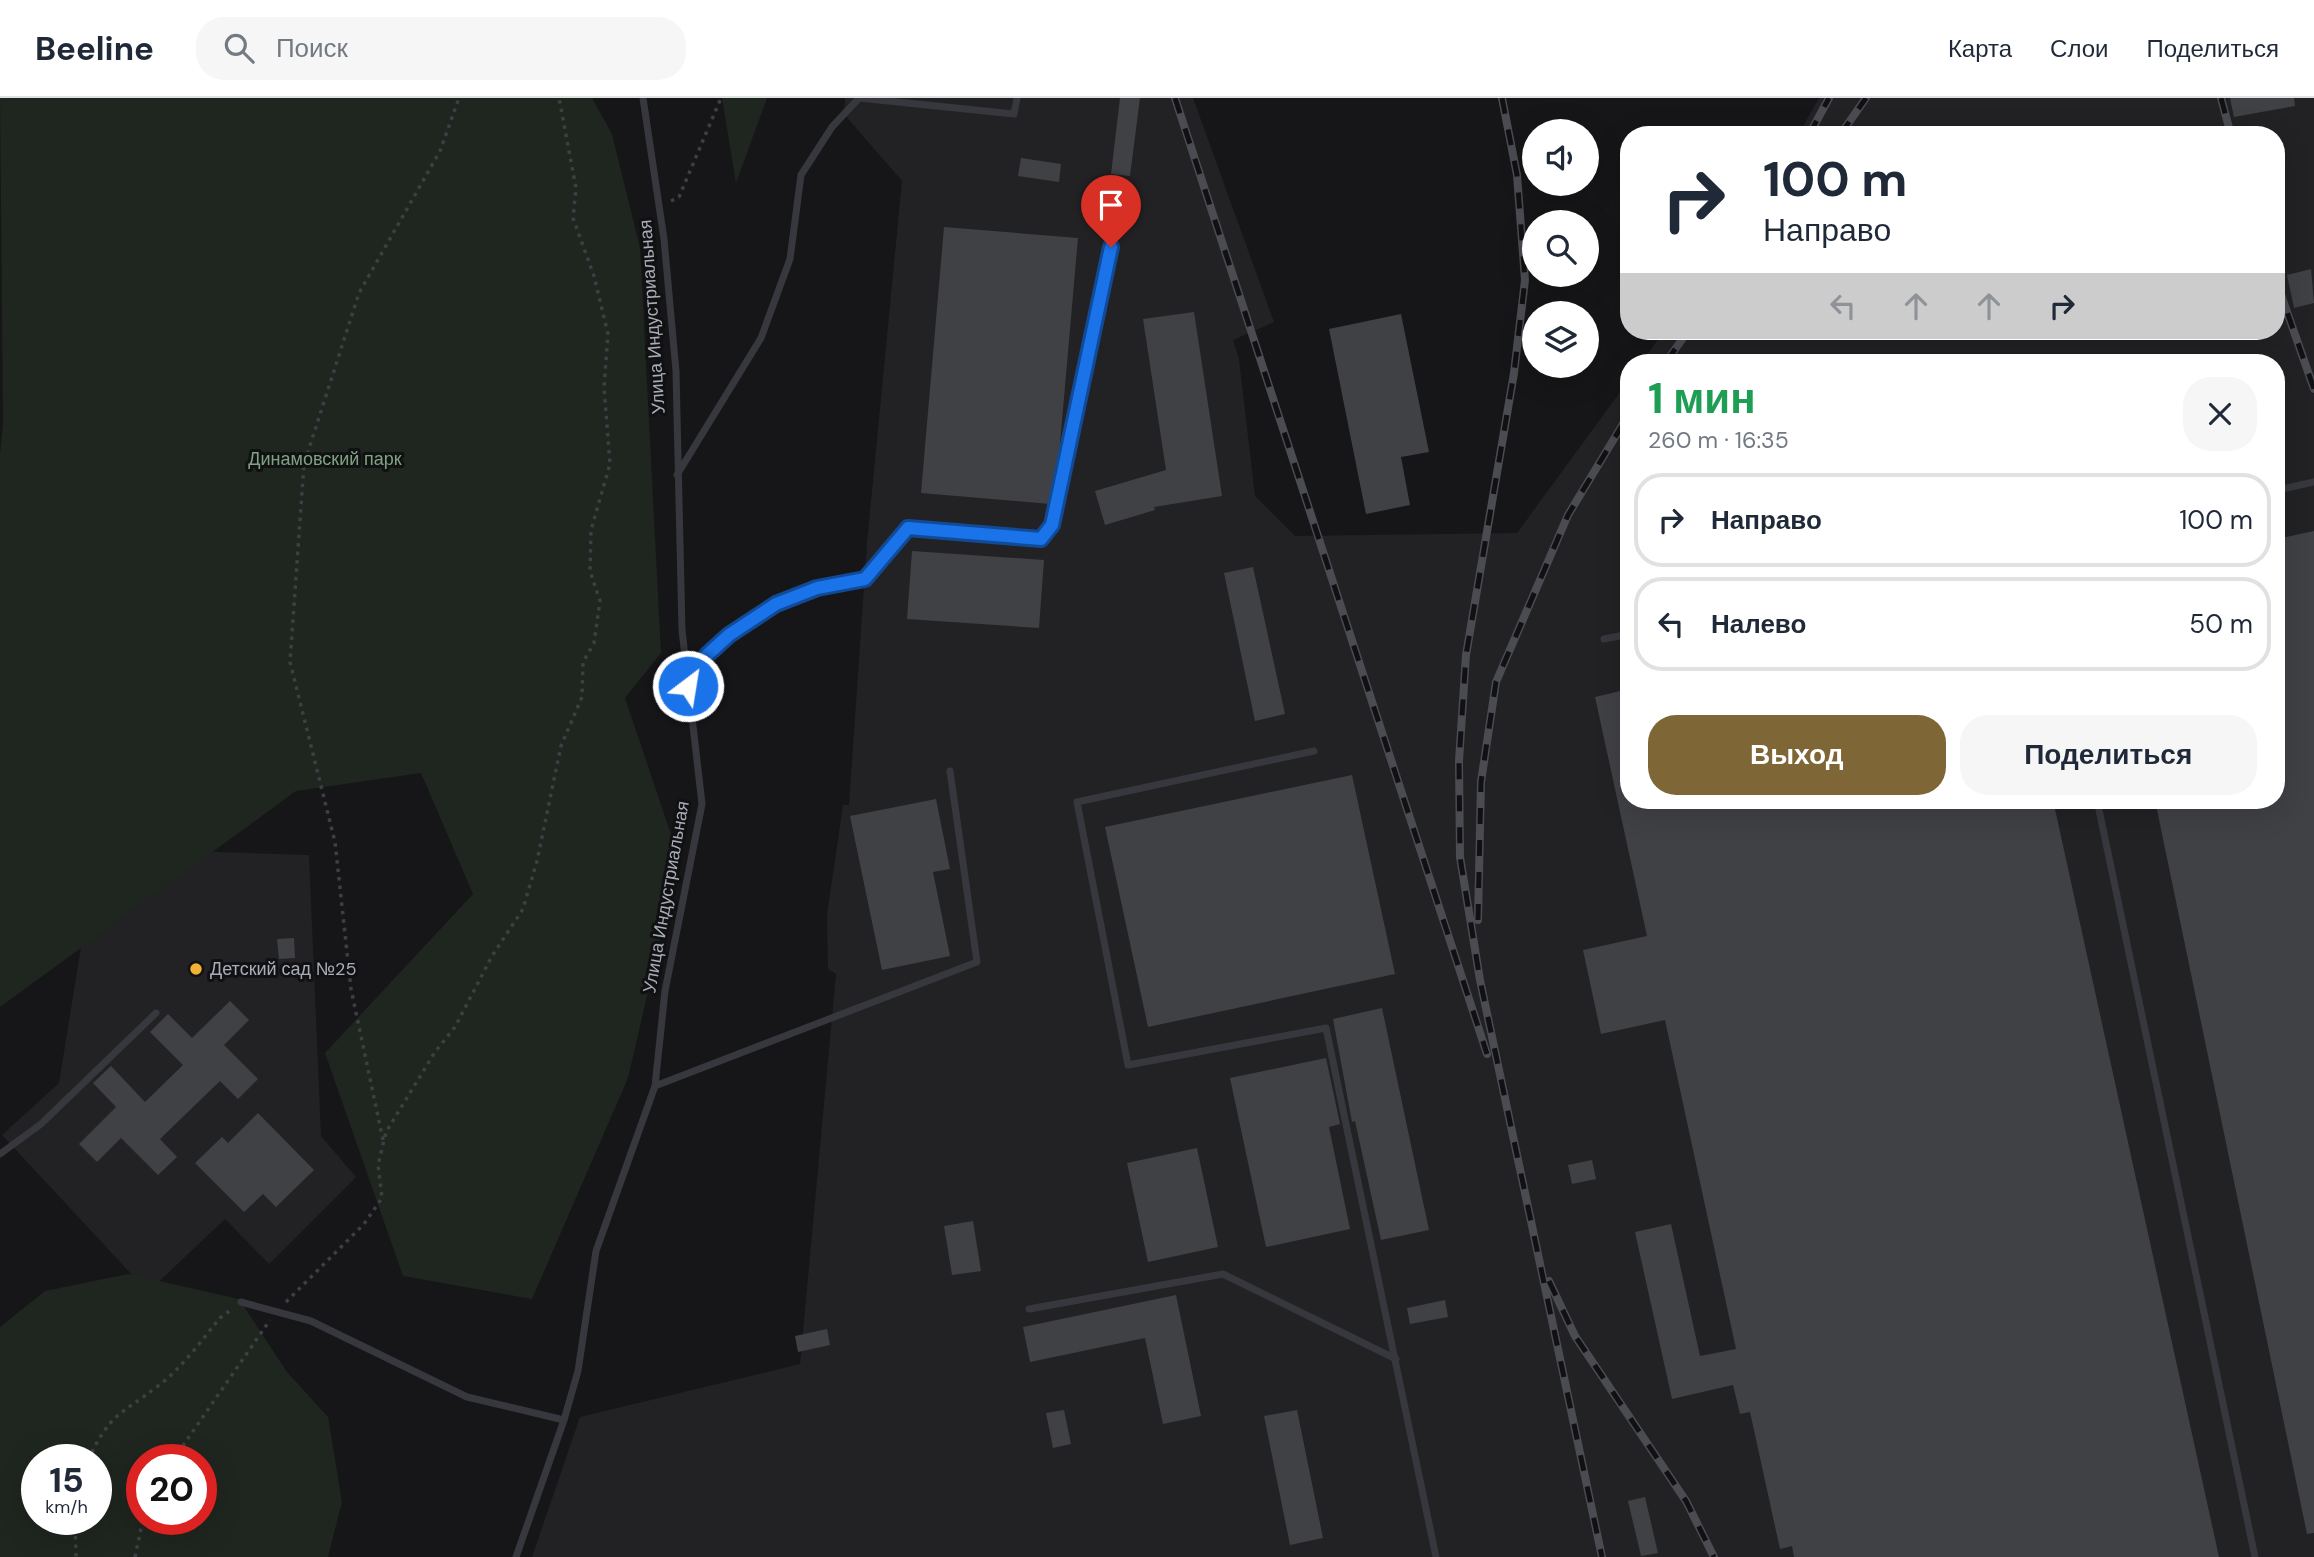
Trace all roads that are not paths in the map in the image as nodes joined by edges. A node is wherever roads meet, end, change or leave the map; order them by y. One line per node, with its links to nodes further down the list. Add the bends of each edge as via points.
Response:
1 (643, 98): 5 (lane, Улица Индустриальная, via 676,371)
2 (859, 98): 3 (lane, via 1014,114); 5 (lane, via 832,127 801,175 790,259 761,338)
3 (1017, 98)
4 (1111, 247): 10 (lane, via 1052,525 1041,539 908,528 865,579 817,588 776,604 729,635 707,655)
5 (676, 476): 10 (lane, Улица Индустриальная)
6 (2314, 482): 7 (lane)
7 (2285, 488)
8 (1620, 636): 9 (lane)
9 (1605, 639)
10 (688, 686): 15 (lane, Улица Индустриальная, via 702,804 664,992)
11 (1314, 751): 19 (lane, via 1077,803 1128,1065 1326,1028)
12 (950, 771): 15 (lane, via 977,962)
13 (2099, 809): 23 (lane)
14 (156, 1013): 16 (lane, via 41,1124)
15 (655, 1086): 20 (lane, Улица Индустриальная, via 596,1251 578,1370)
16 (0, 1154)
17 (241, 1302): 20 (lane, via 310,1321 467,1397)
18 (1029, 1309): 19 (lane, via 1223,1274)
19 (1396, 1359): 22 (lane)
20 (564, 1420): 21 (lane, Улица Индустриальная)
21 (516, 1557)
22 (1436, 1557)
23 (2255, 1557)

